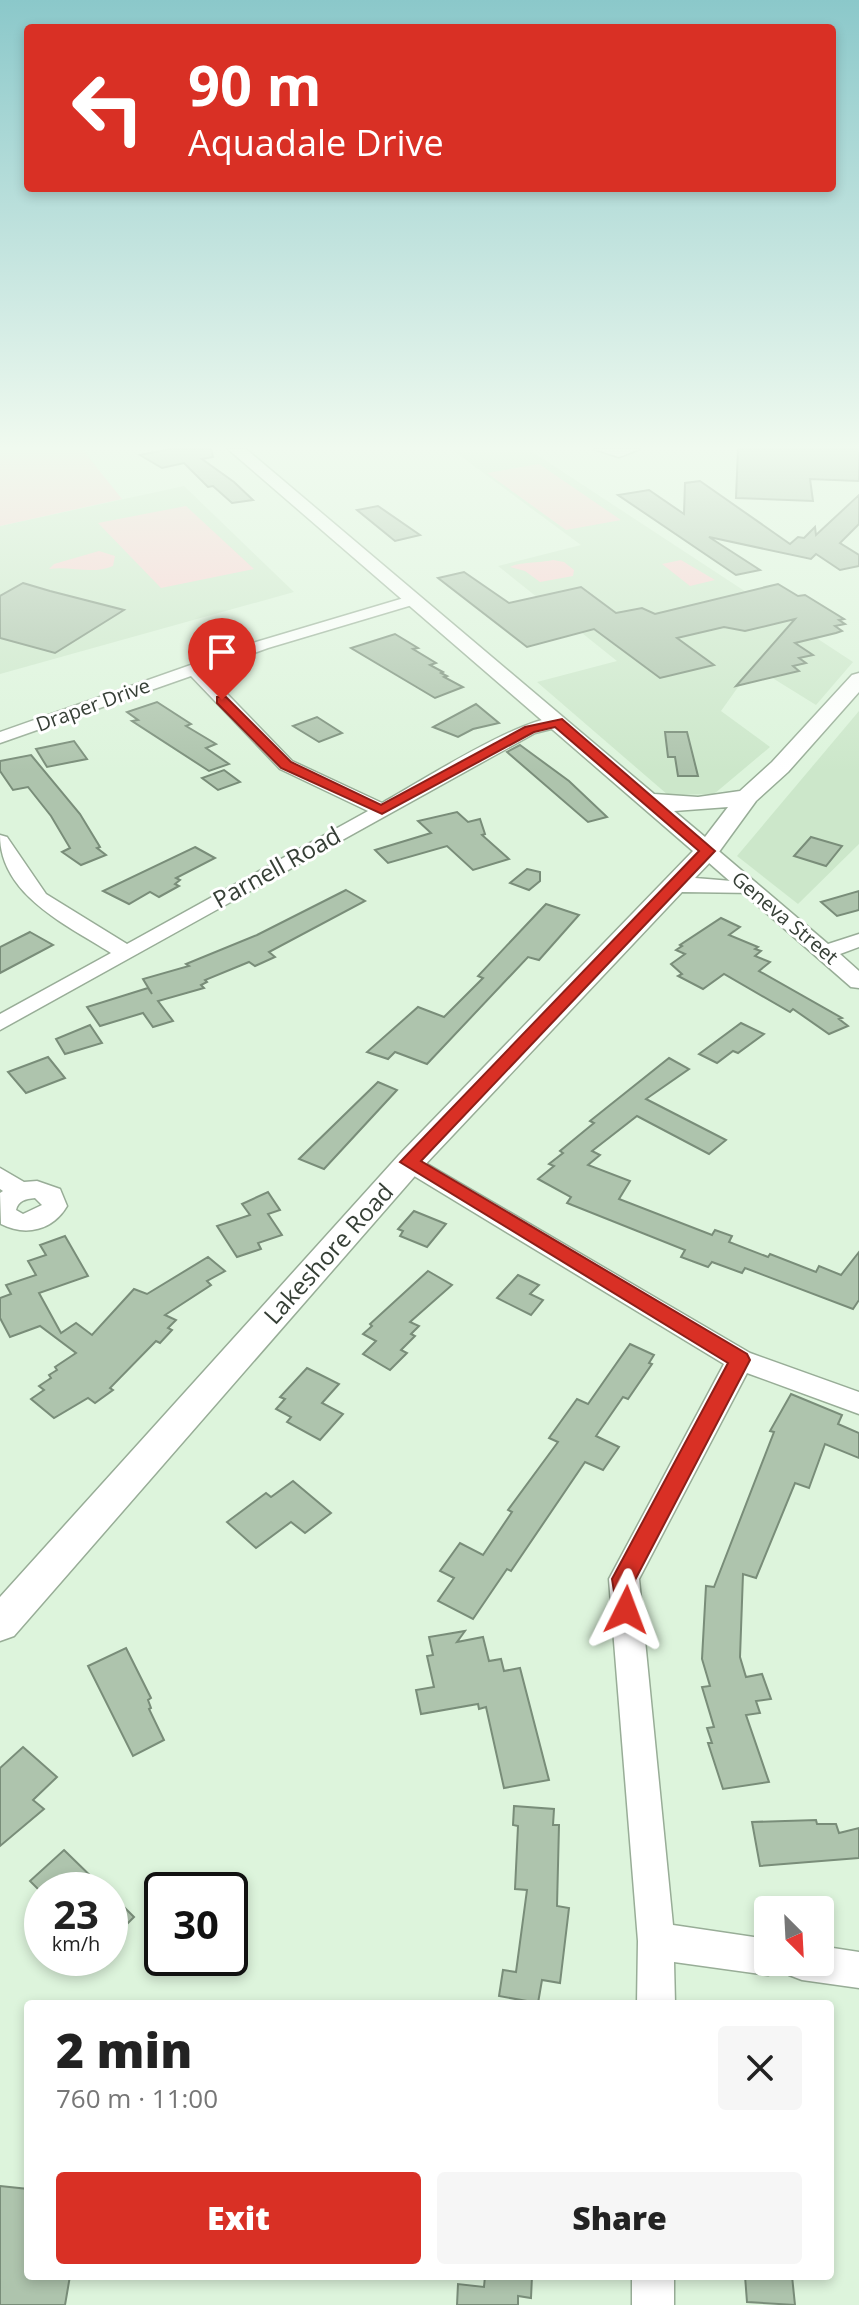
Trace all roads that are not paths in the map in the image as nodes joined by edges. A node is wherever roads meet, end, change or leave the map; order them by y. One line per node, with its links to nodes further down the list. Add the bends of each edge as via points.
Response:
1 (363, 557): 2 (main road, Geneva Street)
2 (414, 600): 3 (street, Draper Drive); 5 (main road, Geneva Street)
3 (194, 669): 6 (street, Draper Drive); 9 (street, via 286,765)
4 (859, 679): 7 (main road, Lakeshore Road)
5 (557, 722): 8 (main road, Geneva Street); 9 (street, Parnell Road, via 529,729)
6 (0, 738)
7 (748, 796): 8 (main road, via 703,806); 11 (main road, Lakeshore Road)
8 (648, 800): 11 (main road, Geneva Street)
9 (382, 810): 15 (street, Parnell Road)
10 (0, 841): 15 (street, via 39,898)
11 (707, 851): 12 (main road, Lakeshore Road); 13 (street, Geneva Street)
12 (676, 884): 13 (main road); 19 (main road, Lakeshore Road)
13 (747, 888): 16 (street, Geneva Street)
14 (859, 940): 16 (street)
15 (125, 952): 18 (street, Parnell Road)
16 (827, 952): 17 (street, Geneva Street)
17 (859, 982)
18 (0, 1023)
19 (410, 1162): 20 (street); 22 (main road, Lakeshore Road)
20 (740, 1360): 21 (street); 23 (street, via 624,1579)
21 (859, 1403)
22 (0, 1624)
23 (656, 1941): 24 (street); 27 (street)
24 (754, 1955)
25 (834, 1966): 26 (street)
26 (859, 1970)
27 (656, 2000)
28 (653, 2280): 29 (street)
29 (653, 2305)

